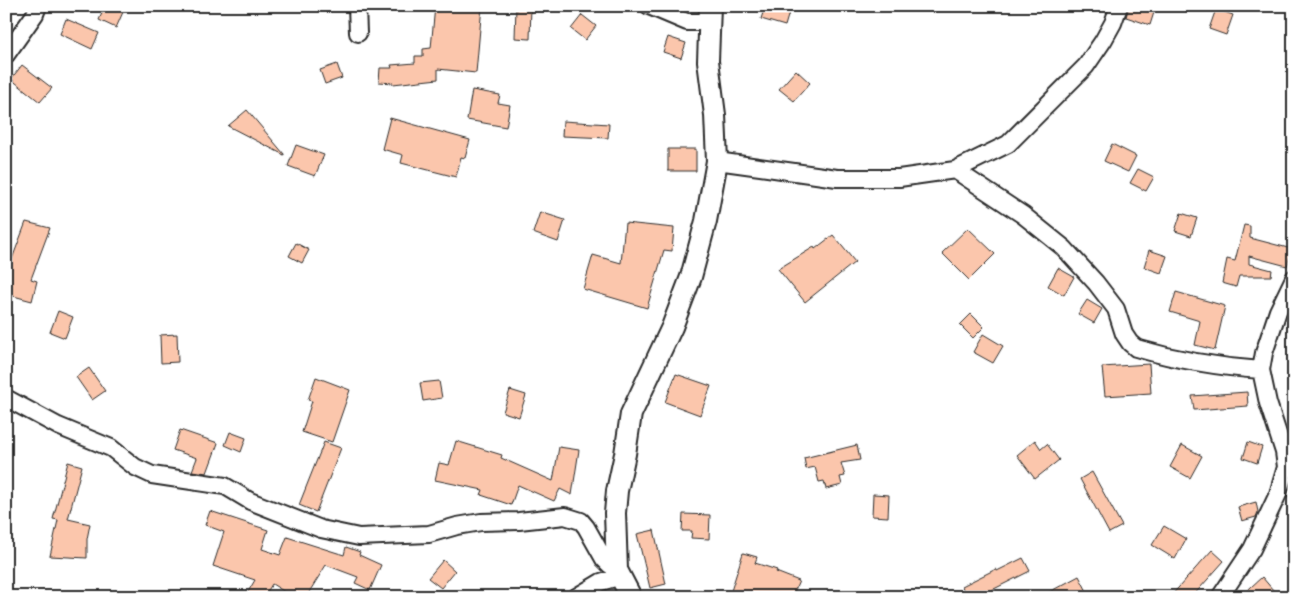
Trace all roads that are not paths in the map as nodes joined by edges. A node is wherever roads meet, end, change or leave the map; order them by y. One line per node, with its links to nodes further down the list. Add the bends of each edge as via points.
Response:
1 (38, 6): 7 (street)
2 (357, 6): 6 (street)
3 (649, 6): 5 (street, via 687,22)
4 (1119, 6): 9 (street, via 1107,35 1086,66 1033,120 1008,144)
5 (710, 14): 8 (street, via 708,60)
6 (358, 33)
7 (6, 55)
8 (717, 160): 9 (street, via 837,178 900,178); 13 (street, via 692,278 631,414 615,513)
9 (955, 170): 11 (street, via 1023,215 1064,248 1116,309 1124,334 1136,348 1192,362)
10 (1294, 278): 11 (street, via 1278,311)
11 (1261, 370): 16 (street, via 1286,468 1278,494 1252,549)
12 (6, 398): 13 (street, via 58,426 112,448 135,467 152,475 225,486 250,501 321,529 359,537 429,534 482,522 565,516 586,526 604,559)
13 (619, 573): 14 (street); 15 (street)
14 (576, 597)
15 (631, 597)
16 (1220, 597)

